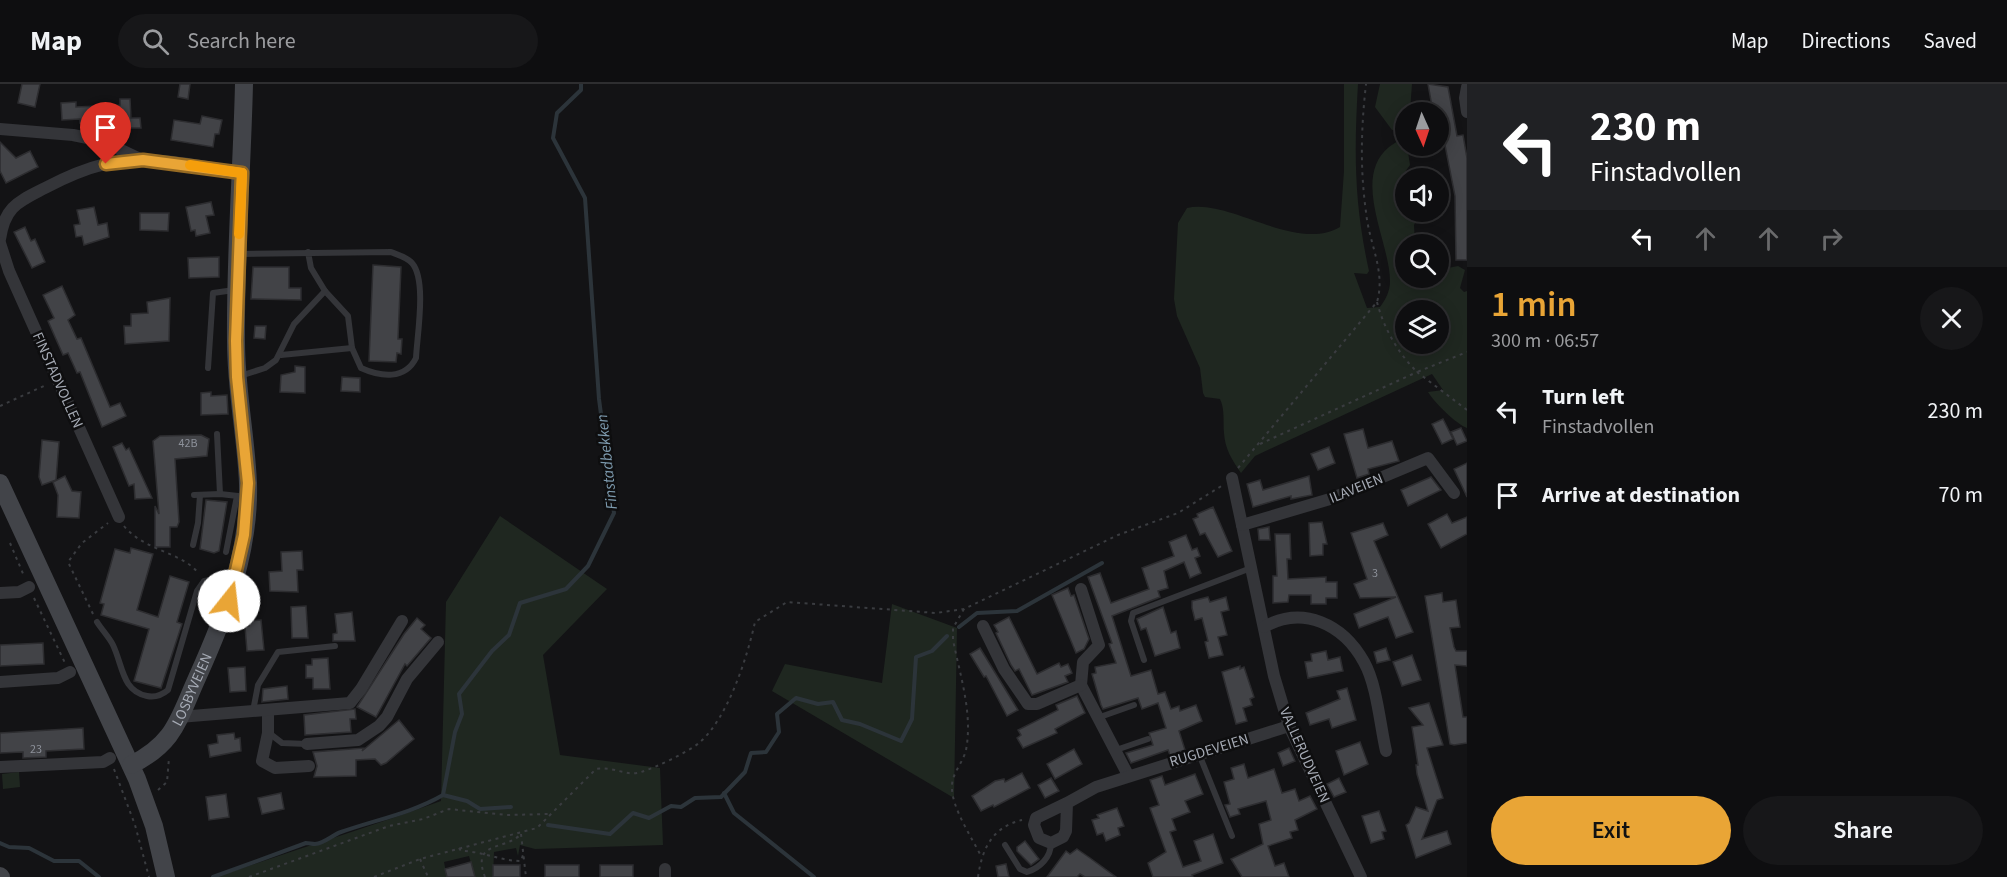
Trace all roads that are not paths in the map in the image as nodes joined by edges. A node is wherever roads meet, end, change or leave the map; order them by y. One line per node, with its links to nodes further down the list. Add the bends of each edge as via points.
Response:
1 (244, 84): 6 (main road, LOSBYVEIEN)
2 (1467, 87): 3 (street)
3 (1467, 112)
4 (0, 129): 5 (street, FINSTADVOLLEN, via 102,141)
5 (143, 160): 6 (street, FINSTADVOLLEN); 7 (street, FINSTADVOLLEN, via 106,164 27,197 9,209)
6 (242, 173): 9 (main road, LOSBYVEIEN)
7 (0, 241): 22 (street, FINSTADVOLLEN, via 9,271)
8 (308, 252): 9 (lane); 11 (lane, via 311,268); 12 (lane, via 391,252 412,262 418,272 416,358 411,368 375,374 361,368)
9 (239, 254): 10 (main road, LOSBYVEIEN)
10 (237, 289): 14 (lane, via 213,293); 15 (main road, LOSBYVEIEN)
11 (325, 291): 12 (lane, via 348,316); 13 (lane, via 294,324 284,339)
12 (352, 348): 13 (lane)
13 (281, 355): 15 (lane, via 265,368)
14 (208, 368)
15 (237, 377): 21 (main road, LOSBYVEIEN)
16 (217, 434): 20 (lane)
17 (1232, 478): 23 (street, VALLERUDVEIEN)
18 (0, 483): 54 (main road)
19 (1454, 493): 23 (street, ILAVEIEN, via 1428,458 1330,499)
20 (220, 494): 21 (lane); 24 (lane, via 197,495 198,524)
21 (242, 497): 25 (lane); 27 (main road, LOSBYVEIEN, via 244,535)
22 (118, 517)
23 (1242, 525): 26 (street, VALLERUDVEIEN)
24 (192, 545)
25 (226, 552)
26 (1252, 568): 34 (street, VALLERUDVEIEN); 37 (lane, via 1133,613 1131,621)
27 (234, 585): 32 (lane, via 217,579 204,581 197,591 168,690 152,698 129,688 112,643); 44 (main road, LOSBYVEIEN, via 218,633)
28 (29, 586): 30 (street, via 19,592)
29 (1081, 589): 40 (street, via 1099,645 1083,662)
30 (0, 593)
31 (402, 621): 42 (street, via 350,703)
32 (97, 622)
33 (983, 626): 40 (street, via 1004,669 1028,704 1037,704)
34 (1264, 627): 46 (street, VALLERUDVEIEN); 51 (street, via 1293,616 1309,617 1336,632 1356,650 1369,676)
35 (438, 642): 49 (street, via 407,679 379,726 358,740)
36 (335, 646): 43 (lane, via 278,652 258,685)
37 (1144, 660)
38 (70, 672): 39 (street, via 58,678)
39 (0, 682)
40 (1081, 685): 45 (street)
41 (1134, 705): 45 (lane)
42 (268, 710): 43 (street); 47 (street)
43 (253, 712): 44 (street)
44 (179, 717): 54 (main road, LOSBYVEIEN, via 162,746)
45 (1100, 717): 50 (street)
46 (1289, 726): 52 (street, RUGDEVEIEN); 63 (street, VALLERUDVEIEN)
47 (268, 733): 49 (lane, via 282,743); 55 (street, via 261,756 265,764 275,768)
48 (1148, 739): 50 (lane)
49 (307, 744)
50 (1116, 750): 57 (street)
51 (1386, 751)
52 (1198, 754): 57 (street, RUGDEVEIEN); 59 (lane)
53 (110, 758): 56 (street, via 102,762)
54 (130, 765): 62 (main road, via 150,812)
55 (309, 766)
56 (0, 768)
57 (1128, 775): 58 (street, RUGDEVEIEN)
58 (1067, 803): 60 (street, via 1066,831); 60 (street, RUGDEVEIEN, via 1036,818 1034,825 1039,838)
59 (1232, 836)
60 (1051, 843): 61 (lane, via 1048,856 1027,872)
61 (1005, 845)
62 (166, 877)
63 (1361, 877)

